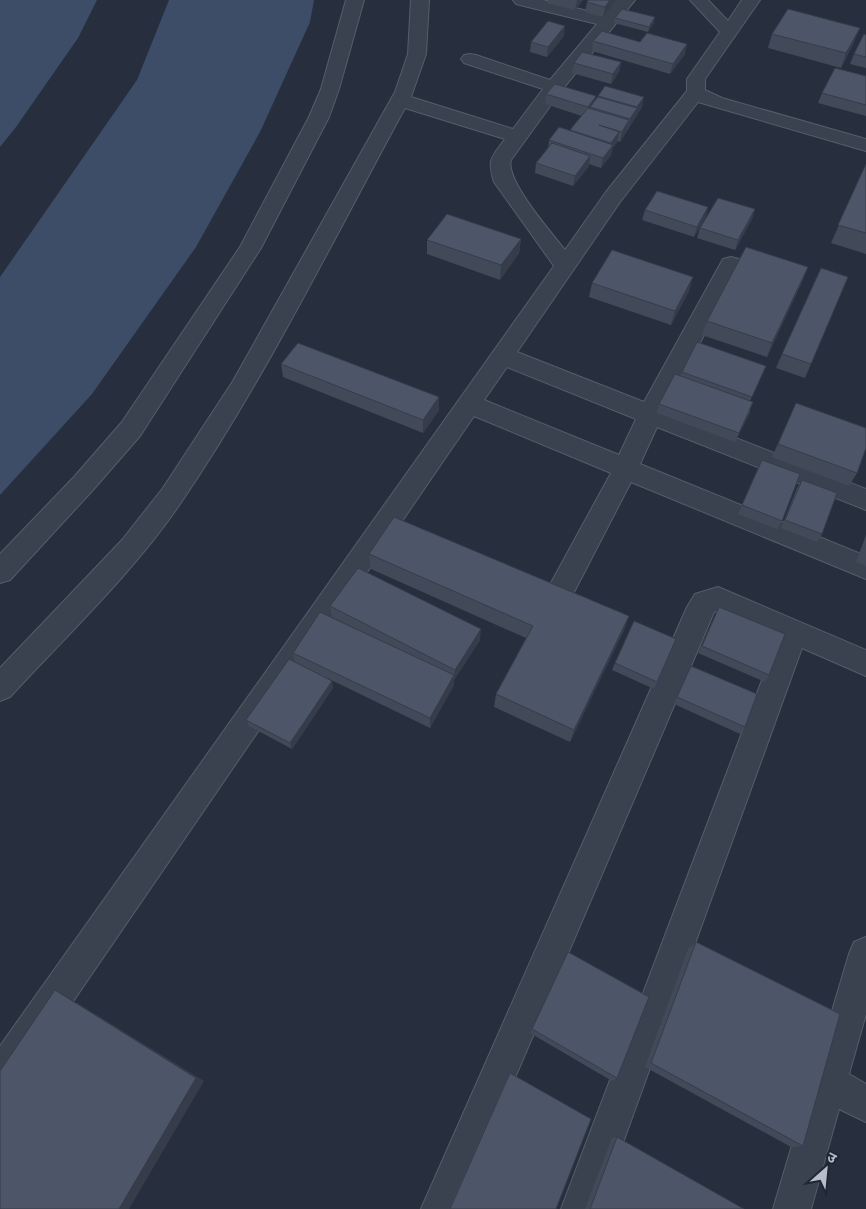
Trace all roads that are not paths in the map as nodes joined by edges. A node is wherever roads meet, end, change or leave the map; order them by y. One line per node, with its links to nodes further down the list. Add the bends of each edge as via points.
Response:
1 (355, 0): 23 (street, via 319,117 245,256 130,429)
2 (420, 0): 12 (street, via 417,54)
3 (522, 0): 7 (street)
4 (626, 0): 7 (street)
5 (699, 0): 8 (street)
6 (751, 0): 8 (street)
7 (608, 21): 10 (street)
8 (728, 32): 11 (street, via 696,79)
9 (470, 60): 10 (street)
10 (554, 87): 13 (street)
11 (696, 92): 14 (street, via 715,102); 16 (street, via 613,197)
12 (400, 100): 13 (street); 27 (street, via 241,386 172,495 131,548)
13 (518, 136): 16 (street, via 501,159 500,173)
14 (866, 144)
15 (731, 264): 19 (street)
16 (565, 266): 17 (street)
17 (503, 356): 18 (street); 19 (street)
18 (469, 404): 20 (street); 29 (street)
19 (650, 414): 20 (street); 21 (street)
20 (626, 468): 22 (street); 24 (street)
21 (866, 500)
22 (866, 568)
23 (0, 572)
24 (560, 592)
25 (794, 633): 26 (street); 32 (street, via 718,600 705,602 701,607); 33 (street)
26 (866, 663)
27 (0, 688)
28 (866, 954): 30 (street)
29 (0, 1076)
30 (829, 1083): 31 (street); 34 (street)
31 (866, 1104)
32 (440, 1209)
33 (580, 1209)
34 (792, 1209)

